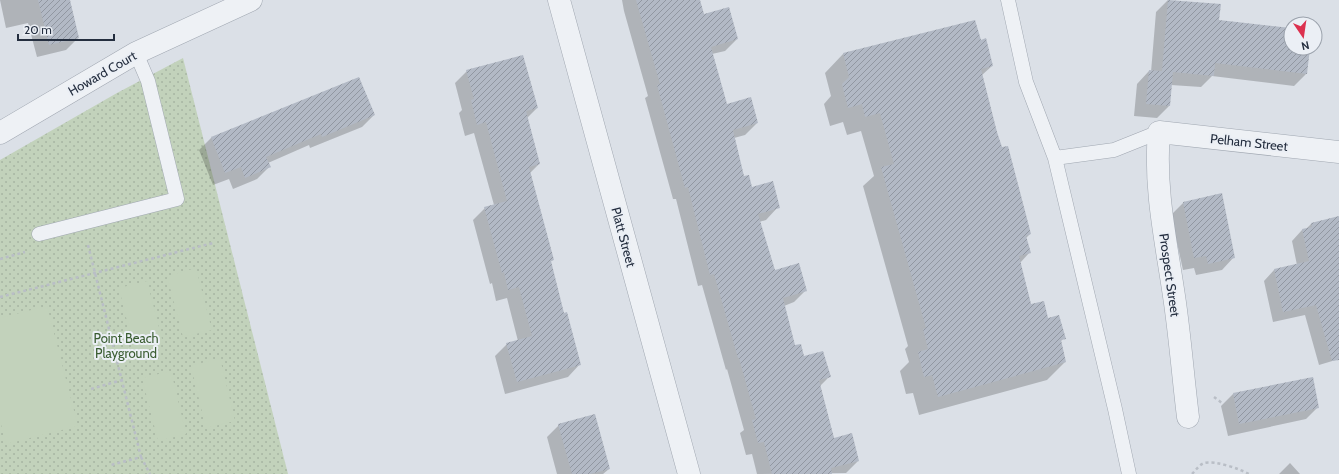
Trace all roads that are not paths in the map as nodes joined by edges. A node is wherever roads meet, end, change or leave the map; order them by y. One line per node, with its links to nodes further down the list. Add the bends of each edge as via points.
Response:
1 (251, 0): 4 (street, Howard Court)
2 (558, 0): 11 (street, Platt Street)
3 (1008, 0): 8 (lane, via 1026,82)
4 (136, 53): 6 (street, Howard Court); 9 (lane, via 148,81 177,199)
5 (1159, 132): 7 (street, Pelham Street); 8 (lane, via 1114,150); 10 (street, Prospect Street, via 1158,195 1174,298)
6 (0, 133)
7 (1339, 152)
8 (1055, 158): 12 (lane)
9 (39, 234)
10 (1188, 417)
11 (689, 474)
12 (1129, 474)

